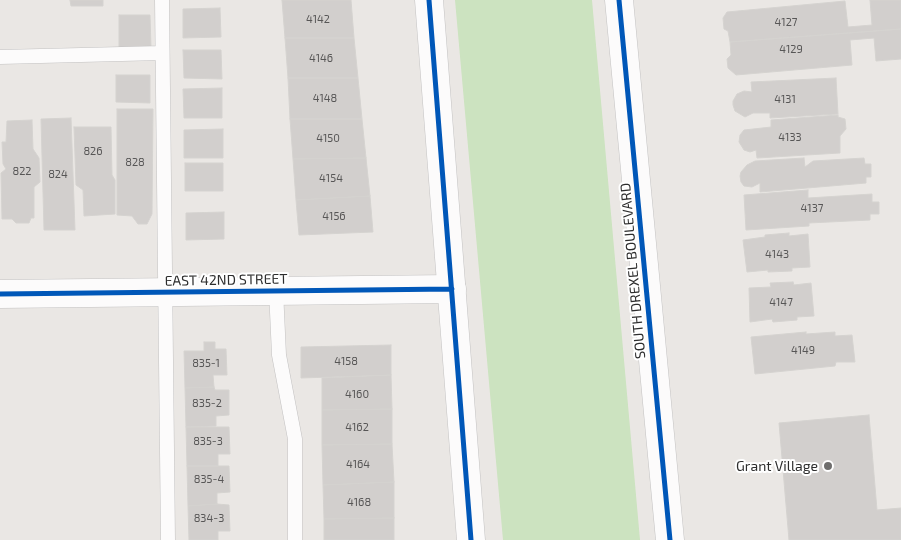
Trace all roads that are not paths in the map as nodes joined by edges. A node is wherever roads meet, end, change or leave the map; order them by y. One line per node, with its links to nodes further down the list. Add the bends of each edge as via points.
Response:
1 (162, 0): 4 (lane)
2 (429, 0): 6 (street)
3 (619, 0): 13 (street, SOUTH DREXEL BOULEVARD)
4 (162, 54): 5 (lane); 8 (lane)
5 (0, 57)
6 (452, 289): 7 (street, EAST 42ND STREET); 12 (street)
7 (276, 290): 8 (street, EAST 42ND STREET); 11 (lane, via 279,355 296,438)
8 (165, 292): 9 (street, EAST 42ND STREET); 10 (lane)
9 (0, 294)
10 (168, 540)
11 (296, 540)
12 (471, 540)
13 (670, 540)

